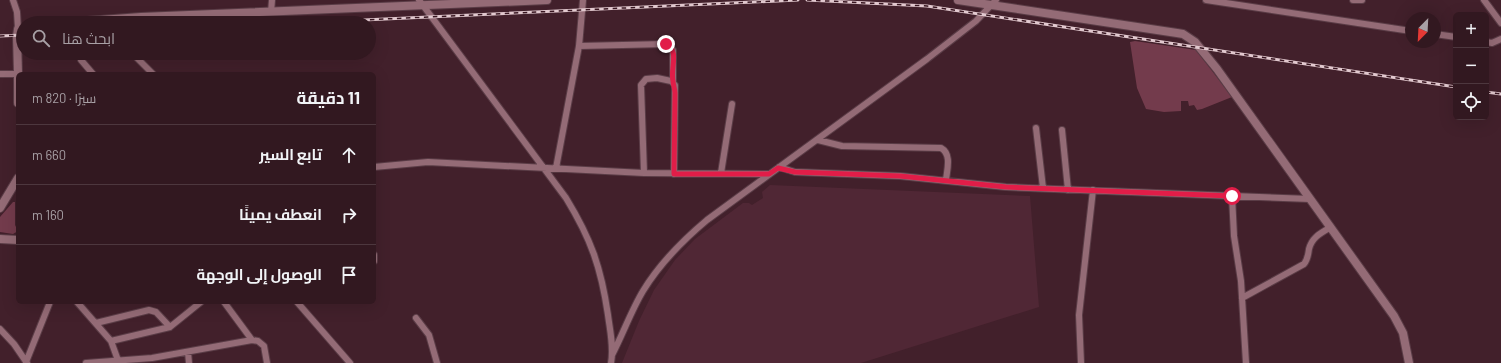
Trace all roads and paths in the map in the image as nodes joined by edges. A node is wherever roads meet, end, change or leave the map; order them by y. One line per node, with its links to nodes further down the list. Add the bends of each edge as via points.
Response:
1 (12, 0): 13 (street)
2 (19, 0): 13 (street)
3 (272, 0): 14 (street)
4 (547, 0): 12 (street)
5 (583, 0): 23 (street)
6 (958, 0): 11 (street)
7 (1206, 0): 18 (street)
8 (1353, 0): 9 (street)
9 (1362, 0)
10 (1484, 0): 17 (street)
11 (994, 2): 36 (street, via 976,21); 51 (street, via 1177,33 1190,38 1217,69)
12 (421, 3): 14 (street); 38 (street)
13 (17, 12): 15 (street)
14 (271, 12): 16 (street)
15 (18, 16)
16 (167, 16)
17 (1501, 23)
18 (1405, 30)
19 (1441, 35): 20 (street)
20 (1453, 37)
21 (1501, 39): 22 (street)
22 (1489, 42)
23 (579, 46): 32 (street, via 666,44 673,50); 39 (street)
24 (19, 60): 27 (street)
25 (81, 60): 28 (street)
26 (139, 60): 29 (street)
27 (18, 72)
28 (91, 72)
29 (150, 72)
30 (0, 74): 31 (street)
31 (16, 74)
32 (673, 82): 41 (street, via 649,79 642,83); 43 (street)
33 (732, 104): 42 (street)
34 (1036, 128): 47 (street)
35 (1062, 130): 48 (street)
36 (818, 140): 40 (street); 45 (street, via 842,146 941,148 948,157)
37 (376, 167): 38 (street, via 428,162)
38 (543, 167): 39 (street); 69 (street, via 566,198 593,248 605,290)
39 (556, 168): 41 (street)
40 (778, 168): 44 (street); 45 (street, via 795,172)
41 (644, 173): 43 (street)
42 (721, 173): 43 (street); 44 (street)
43 (674, 174)
44 (769, 174): 69 (street, via 682,241 643,292)
45 (946, 180): 47 (street, via 1006,187)
46 (16, 181): 52 (street)
47 (1043, 188): 48 (street)
48 (1068, 190): 49 (street)
49 (1093, 190): 50 (street); 78 (street, via 1078,315)
50 (1232, 196): 51 (street); 56 (street)
51 (1310, 199): 53 (street)
52 (0, 208)
53 (1331, 227): 56 (street, via 1314,239 1304,264); 80 (street, via 1394,316 1403,333)
54 (0, 239): 55 (street)
55 (16, 240)
56 (1242, 298): 79 (street)
57 (49, 304): 71 (street)
58 (81, 304): 63 (street)
59 (197, 304): 64 (street)
60 (225, 304): 66 (street)
61 (299, 304): 75 (street)
62 (416, 318): 76 (street, via 429,335)
63 (96, 323): 64 (street, via 149,310 156,312); 67 (street)
64 (170, 327): 67 (street)
65 (0, 329): 71 (street)
66 (252, 340): 68 (street); 74 (street, via 264,346)
67 (111, 341): 70 (street)
68 (188, 352): 70 (street); 73 (street)
69 (612, 355): 77 (street)
70 (119, 362): 72 (street)
71 (27, 363)
72 (86, 363)
73 (189, 363)
74 (267, 363)
75 (350, 363)
76 (437, 363)
77 (611, 363)
78 (1082, 363)
79 (1246, 363)
80 (1409, 363)

